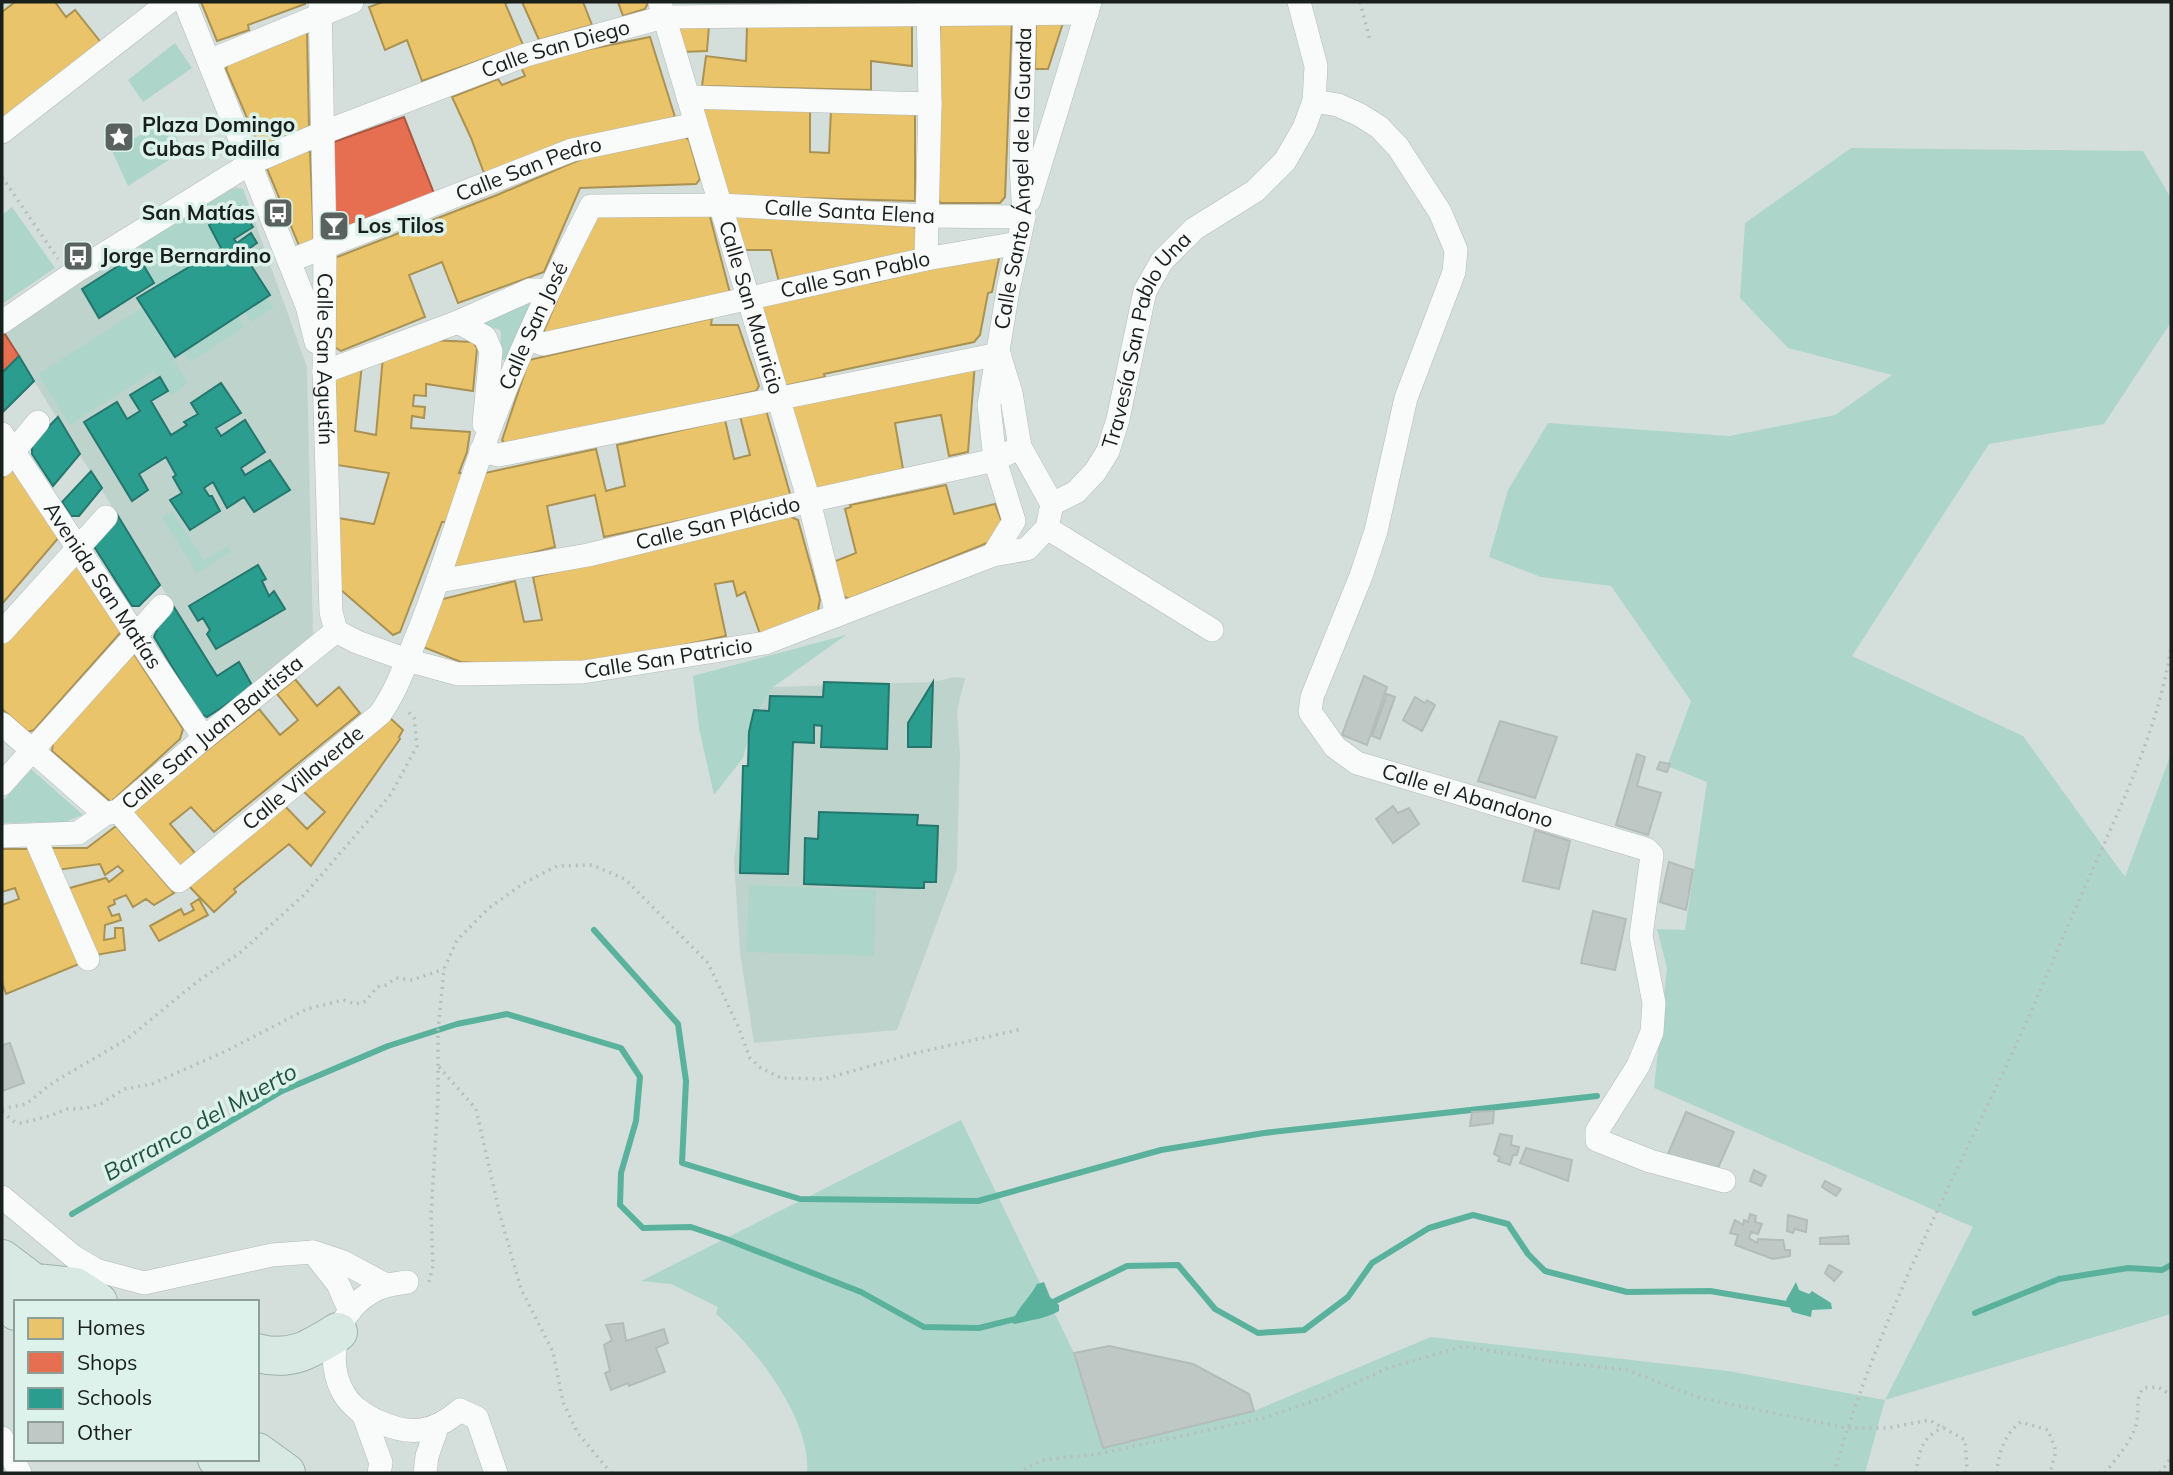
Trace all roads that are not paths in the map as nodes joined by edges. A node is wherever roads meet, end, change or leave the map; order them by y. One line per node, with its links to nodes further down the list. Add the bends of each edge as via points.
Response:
1 (169, 2): 17 (street)
2 (186, 2): 10 (street)
3 (352, 2): 6 (street)
4 (1299, 2): 12 (street, Travesía San Pablo Una, via 1316,66)
5 (1089, 7): 8 (street, Calle San Diego); 16 (street)
6 (321, 8): 10 (street); 18 (street, Calle San Agustín)
7 (928, 8): 8 (street, Calle San Diego); 9 (street, Calle San Diego); 13 (street)
8 (1025, 8): 14 (street, Calle Santo Ángel de la Guarda)
9 (662, 9): 11 (street, Calle San Mauricio); 18 (street, Calle San Diego, via 526,55)
10 (209, 61): 19 (street)
11 (688, 97): 13 (street); 15 (street, Calle San Mauricio)
12 (1314, 102): 42 (street, Travesía San Pablo Una, via 1285,161 1255,191 1194,229 1163,261 1145,291 1108,451 1076,492); 64 (street, Calle el Abandono, via 1338,105 1379,127 1398,147 1440,212 1457,250 1454,272 1406,398 1376,531 1310,712 1335,747 1357,763 1646,849 1652,855 1642,936 1654,1003 1652,1032 1597,1131 1597,1140 1650,1161)
13 (930, 104): 22 (street)
14 (1023, 123): 16 (street); 23 (street, Calle Santo Ángel de la Guarda)
15 (696, 124): 20 (street, Calle San Mauricio); 25 (street, Calle San Pedro, via 572,150)
16 (1051, 127): 23 (street)
17 (2, 132)
18 (323, 133): 19 (street, Calle San Diego); 25 (street, Calle San Agustín)
19 (249, 164): 27 (street); 30 (street, Calle San Diego)
20 (720, 205): 21 (street, Calle Santa Elena); 22 (street, Calle Santa Elena); 29 (street, Calle San Mauricio)
21 (591, 206): 28 (street, Calle San José)
22 (926, 216): 23 (street, Calle Santa Elena); 26 (street)
23 (1024, 217): 24 (street, Calle Santo Ángel de la Guarda)
24 (1018, 243): 26 (street, Calle San Pablo); 33 (street, Calle Santo Ángel de la Guarda)
25 (325, 246): 27 (street, Calle San Pedro); 34 (street, Calle San Agustín)
26 (926, 259): 29 (street, Calle San Pablo)
27 (289, 261): 34 (street, via 307,306)
28 (548, 290): 31 (street, via 530,290); 32 (street, Calle San José)
29 (748, 298): 32 (street, Calle San Pablo, via 543,344); 35 (street, Calle San Mauricio)
30 (2, 322)
31 (458, 322): 34 (street); 39 (street, Calle San José, via 485,337 491,351)
32 (528, 338): 39 (street, Calle San José)
33 (999, 354): 35 (street); 37 (street, Calle Santo Ángel de la Guarda); 40 (street, Calle Santo Ángel de la Guarda, via 989,405)
34 (324, 372): 52 (street, Calle San Agustín, via 331,612)
35 (778, 398): 39 (street, via 499,456); 41 (street, Calle San Mauricio)
36 (38, 422): 38 (street)
37 (1020, 447): 40 (street, Calle San Plácido); 42 (street, Calle Santo Ángel de la Guarda)
38 (6, 450): 46 (street, Avenida San Matías)
39 (481, 451): 48 (street, Calle San José)
40 (995, 460): 41 (street, Calle San Plácido); 44 (street, Calle Santo Ángel de la Guarda)
41 (808, 501): 48 (street, Calle San Plácido, via 588,555); 50 (street, Calle San Mauricio)
42 (1052, 504): 45 (street)
43 (106, 517): 46 (street)
44 (1014, 521): 45 (street, via 1024,531); 47 (street)
45 (1043, 532): 47 (street, via 1027,549); 51 (street)
46 (78, 548): 53 (street); 54 (street, Avenida San Matías)
47 (993, 555): 50 (street, Calle San Patricio)
48 (439, 581): 55 (street, Calle San José)
49 (162, 606): 54 (street)
50 (838, 615): 55 (street, Calle San Patricio, via 765,643 583,672 458,674)
51 (1212, 630)
52 (336, 631): 55 (street, Calle San Patricio); 57 (street, Calle San Juan Bautista)
53 (2, 632)
54 (135, 634): 57 (street, Avenida San Matías); 58 (street)
55 (407, 660): 60 (street, Calle Villaverde, via 393,696 380,714 179,881)
56 (2, 724): 58 (street)
57 (204, 738): 60 (street, Calle San Juan Bautista)
58 (31, 749): 59 (street); 60 (street)
59 (2, 784)
60 (112, 813): 61 (street, Calle San Juan Bautista, via 78,833)
61 (34, 835): 62 (street, Calle San Juan Bautista); 63 (street)
62 (2, 836)
63 (88, 959)
64 (1724, 1181)
65 (2, 1197): 66 (street, via 96,1270 144,1283 272,1255)
66 (313, 1252): 70 (street, via 338,1284); 70 (street, via 407,1284 366,1295)
67 (2, 1259): 68 (highway)
68 (28, 1299): 69 (highway, via 75,1287)
69 (95, 1300)
70 (344, 1321): 71 (highway, via 306,1352); 72 (street, via 334,1354 336,1376 345,1396)
71 (259, 1354)
72 (364, 1416): 73 (street, via 398,1431); 80 (street, via 381,1463)
73 (438, 1425): 81 (street); 82 (street, via 460,1410 477,1418)
74 (2, 1438): 77 (street)
75 (259, 1453): 79 (highway)
76 (220, 1461): 78 (highway)
77 (20, 1473)
78 (236, 1473)
79 (286, 1473)
80 (379, 1473)
81 (425, 1473)
82 (496, 1473)

